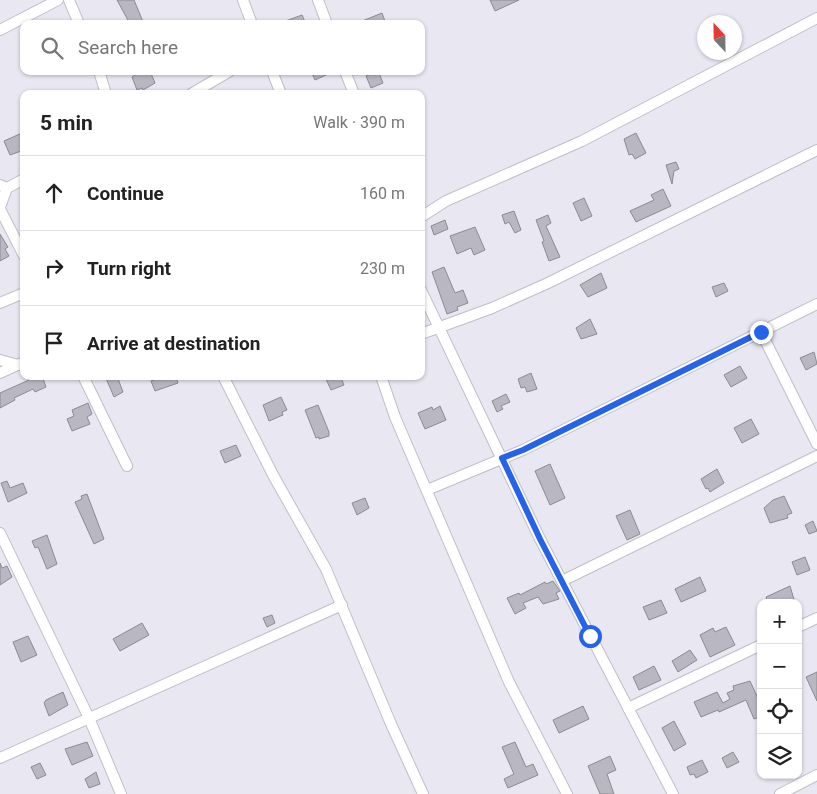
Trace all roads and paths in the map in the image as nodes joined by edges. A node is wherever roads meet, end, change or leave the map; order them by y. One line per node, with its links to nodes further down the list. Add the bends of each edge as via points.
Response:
1 (58, 0): 9 (street)
2 (69, 0): 6 (street)
3 (243, 0): 7 (street)
4 (318, 0): 8 (street)
5 (817, 18): 22 (street, via 582,141 446,201)
6 (77, 20)
7 (250, 20)
8 (326, 20)
9 (0, 30)
10 (100, 75): 14 (street)
11 (223, 75): 15 (street)
12 (274, 75): 16 (street)
13 (347, 75): 17 (street)
14 (105, 90)
15 (198, 90)
16 (279, 90)
17 (352, 90)
18 (817, 150): 28 (street, via 548,283)
19 (20, 180): 20 (street)
20 (4, 186): 21 (street)
21 (0, 208): 23 (street)
22 (425, 214)
23 (20, 248)
24 (20, 295): 26 (street)
25 (425, 299): 28 (street)
26 (0, 303)
27 (817, 304): 29 (street)
28 (438, 328): 30 (street); 40 (street)
29 (761, 332): 38 (street); 40 (street)
30 (425, 333)
31 (0, 360): 32 (street)
32 (20, 364)
33 (20, 364): 34 (street)
34 (0, 373)
35 (85, 380): 41 (street)
36 (225, 380): 45 (street)
37 (382, 380): 42 (street)
38 (817, 444)
39 (817, 456): 44 (street)
40 (502, 458): 42 (street); 44 (street)
41 (127, 466)
42 (427, 490): 55 (street, via 509,682)
43 (0, 533): 50 (street)
44 (562, 581): 49 (street)
45 (342, 605): 50 (street); 54 (street)
46 (817, 618): 47 (street)
47 (802, 625)
48 (757, 647): 49 (street)
49 (628, 708): 56 (street)
50 (89, 718): 51 (street); 53 (street)
51 (0, 758)
52 (817, 775): 57 (street)
53 (121, 794)
54 (423, 794)
55 (568, 794)
56 (672, 794)
57 (780, 794)

